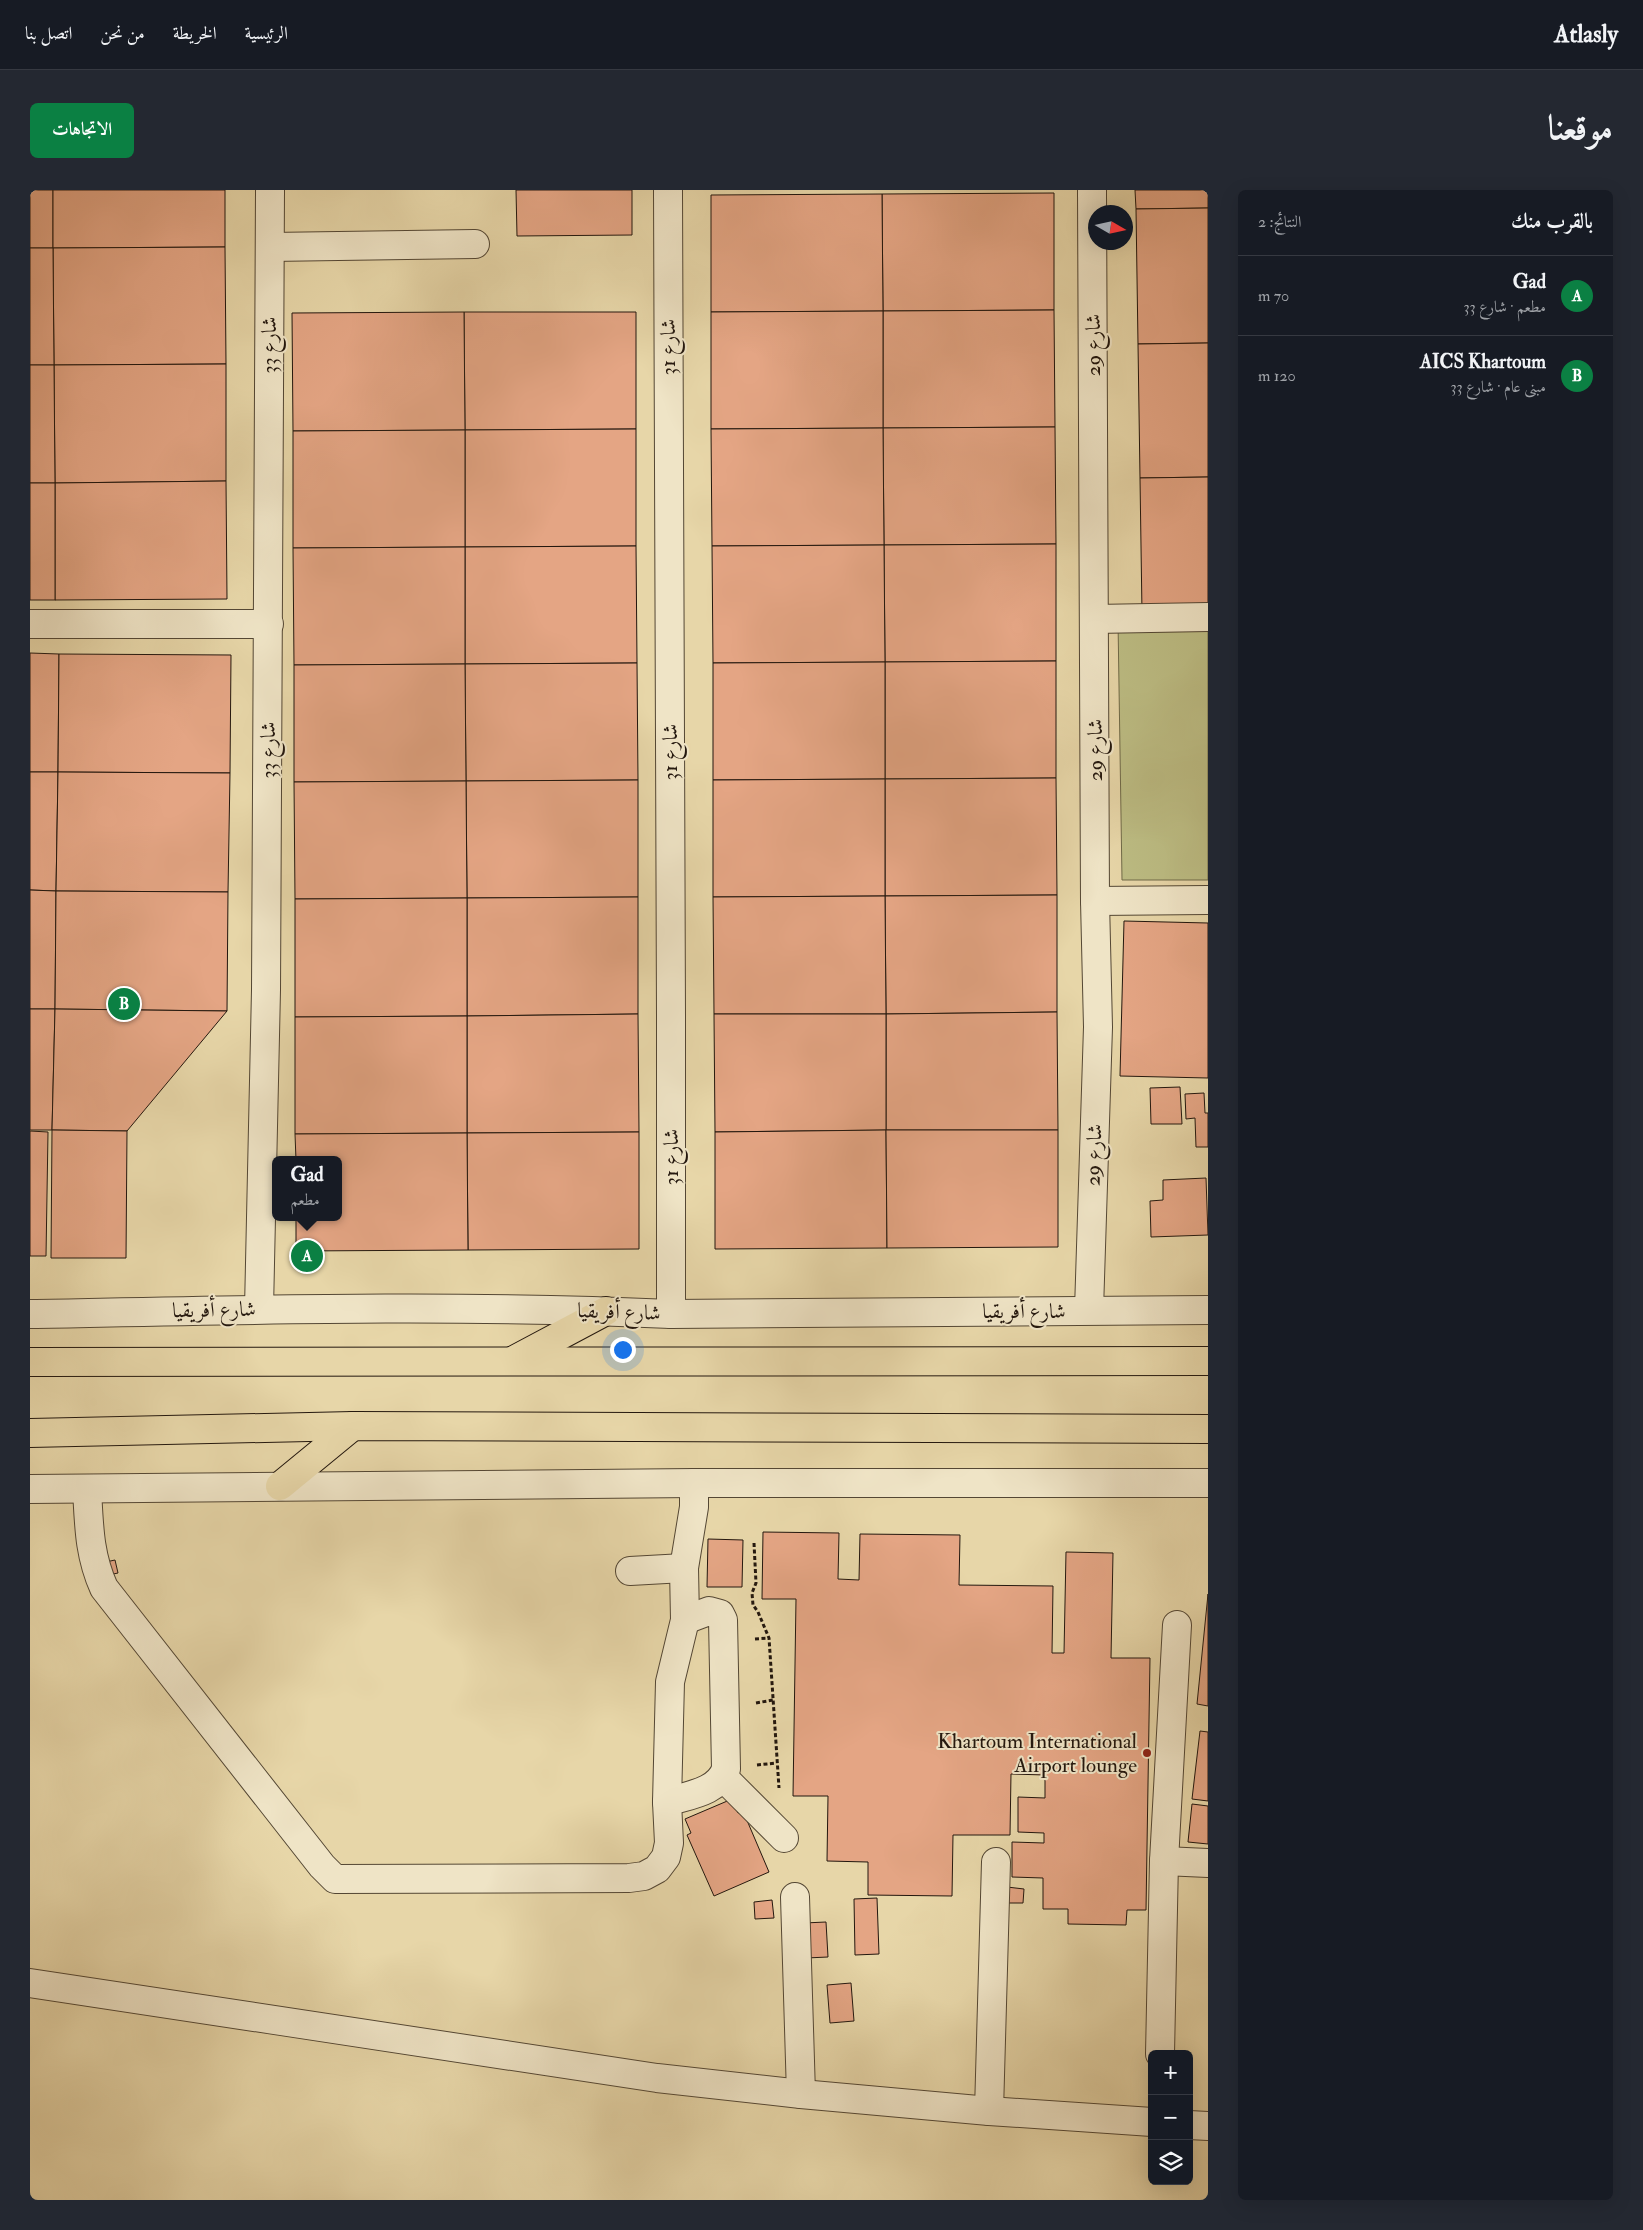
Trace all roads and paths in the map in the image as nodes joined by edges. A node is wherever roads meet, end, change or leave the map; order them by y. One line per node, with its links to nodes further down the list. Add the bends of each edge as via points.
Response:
1 (270, 190): 5 (street, شارع 33)
2 (668, 190): 17 (street, شارع 31)
3 (1092, 190): 7 (street, شارع 29)
4 (475, 244): 5 (street)
5 (270, 247): 9 (street, شارع 33)
6 (1208, 617): 7 (street)
7 (1094, 619): 11 (street, شارع 29)
8 (30, 624): 9 (street)
9 (269, 624): 12 (street, شارع 33)
10 (1208, 900): 11 (street)
11 (1095, 901): 13 (street, شارع 29, via 1098,1027)
12 (259, 1309): 15 (street, شارع أفريقيا); 16 (street, شارع أفريقيا)
13 (1090, 1310): 14 (street, شارع أفريقيا); 17 (street, شارع أفريقيا)
14 (1208, 1310)
15 (606, 1311): 17 (street, شارع أفريقيا); 20 (highway)
16 (30, 1314)
17 (670, 1314)
18 (1208, 1361): 20 (highway)
19 (30, 1362): 20 (highway)
20 (510, 1362)
21 (353, 1426): 22 (highway); 23 (highway); 26 (highway)
22 (1208, 1429)
23 (30, 1433)
24 (1208, 1482): 25 (street)
25 (694, 1483): 26 (street); 30 (street, via 694,1507)
26 (280, 1486): 28 (street)
27 (30, 1489): 28 (street)
28 (87, 1489): 36 (street, via 90,1545 104,1588 335,1879 644,1876 657,1869 666,1857 670,1843)
29 (754, 1543): 35 (path, via 756,1582 752,1599 769,1638)
30 (684, 1568): 31 (street); 32 (street)
31 (630, 1571)
32 (684, 1620): 34 (street, via 709,1611 720,1614 724,1620 727,1760); 36 (street, via 670,1682)
33 (1177, 1625): 38 (street)
34 (723, 1777): 36 (street, via 711,1788); 37 (street)
35 (779, 1791)
36 (667, 1802)
37 (784, 1838)
38 (1164, 1861): 40 (street); 43 (street)
39 (996, 1862): 45 (street)
40 (1208, 1863)
41 (795, 1897): 44 (street)
42 (30, 1983): 44 (street, via 657,2078)
43 (1160, 2050)
44 (802, 2094): 45 (street)
45 (989, 2110): 46 (street)
46 (1148, 2122)
47 (1193, 2125): 48 (street)
48 (1208, 2126)

